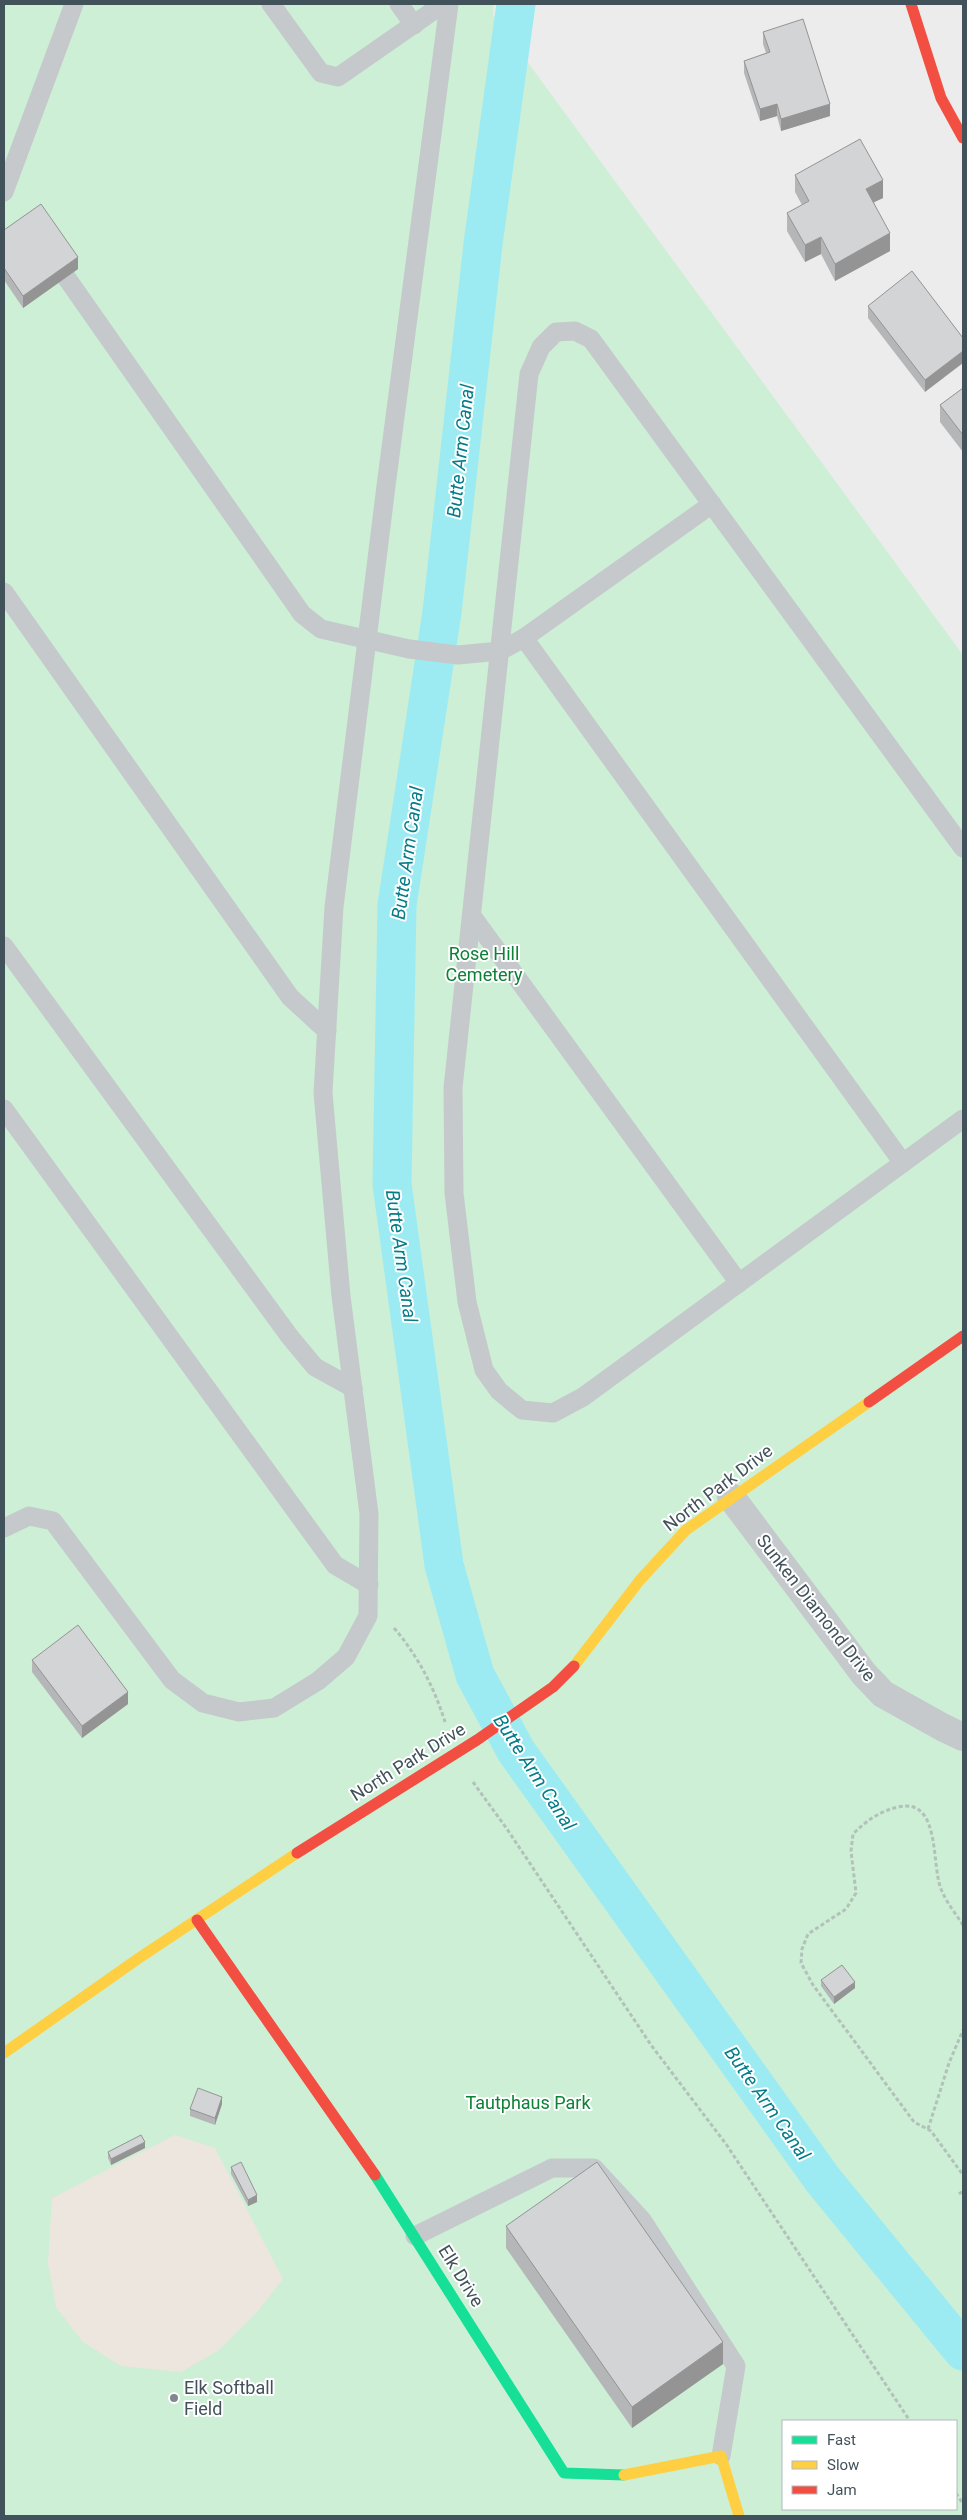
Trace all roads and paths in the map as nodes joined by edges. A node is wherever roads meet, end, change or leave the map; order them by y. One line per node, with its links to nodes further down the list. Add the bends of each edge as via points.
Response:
1 (74, 4): 9 (lane)
2 (271, 4): 7 (lane, via 321,73 338,77)
3 (398, 4): 7 (lane)
4 (443, 4): 7 (lane)
5 (449, 4): 14 (lane)
6 (910, 4): 8 (street, via 941,98)
7 (414, 24)
8 (963, 138)
9 (4, 192)
10 (66, 278): 14 (lane, via 302,614 321,629)
11 (712, 504): 13 (lane); 15 (lane, via 591,339 575,330 556,332 541,347 529,374); 16 (lane)
12 (4, 592): 19 (lane, via 290,997)
13 (524, 638): 15 (lane); 22 (lane)
14 (367, 640): 15 (lane, via 458,655); 19 (lane, via 334,907)
15 (500, 651): 17 (lane)
16 (963, 848)
17 (472, 916): 23 (lane); 23 (lane, via 453,1088 454,1193 467,1302 484,1370 494,1384 522,1410 553,1413 583,1397)
18 (4, 946): 25 (lane, via 290,1337 314,1367)
19 (327, 1031): 25 (lane, via 323,1093 341,1296)
20 (4, 1109): 28 (lane, via 335,1565)
21 (963, 1119): 22 (lane)
22 (903, 1163): 23 (lane)
23 (739, 1283)
24 (963, 1336): 26 (street, North Park Drive)
25 (353, 1388): 28 (lane, via 369,1514)
26 (731, 1497): 31 (street, Sunken Diamond Drive, via 864,1674 883,1694); 33 (street, North Park Drive, via 686,1530 640,1580 582,1658 553,1687 477,1740 320,1837)
27 (4, 1528): 29 (lane, via 29,1516 53,1521 172,1680 203,1703 239,1712 274,1708 318,1682 346,1657 368,1616)
28 (368, 1585): 29 (lane)
29 (368, 1604): 30 (path, via 412,1649 436,1694)
30 (446, 1724)
31 (963, 1737)
32 (469, 1776): 42 (path, via 651,2045 726,2144)
33 (197, 1920): 36 (street, North Park Drive); 41 (street, Elk Drive)
34 (963, 1925): 37 (path, via 941,1890 931,1830 924,1813 917,1806 906,1805 872,1817 853,1834 851,1851 856,1893 846,1909 808,1934 802,1949 801,1963 812,1985 914,2122)
35 (963, 2030): 37 (path)
36 (4, 2054)
37 (928, 2129): 38 (path)
38 (963, 2176)
39 (963, 2190): 40 (path)
40 (959, 2194)
41 (415, 2236): 43 (street, Elk Drive, via 564,2473 626,2475); 43 (lane, via 552,2168 594,2168 642,2220 736,2366)
42 (909, 2420)
43 (721, 2456): 44 (street)
44 (739, 2516)

